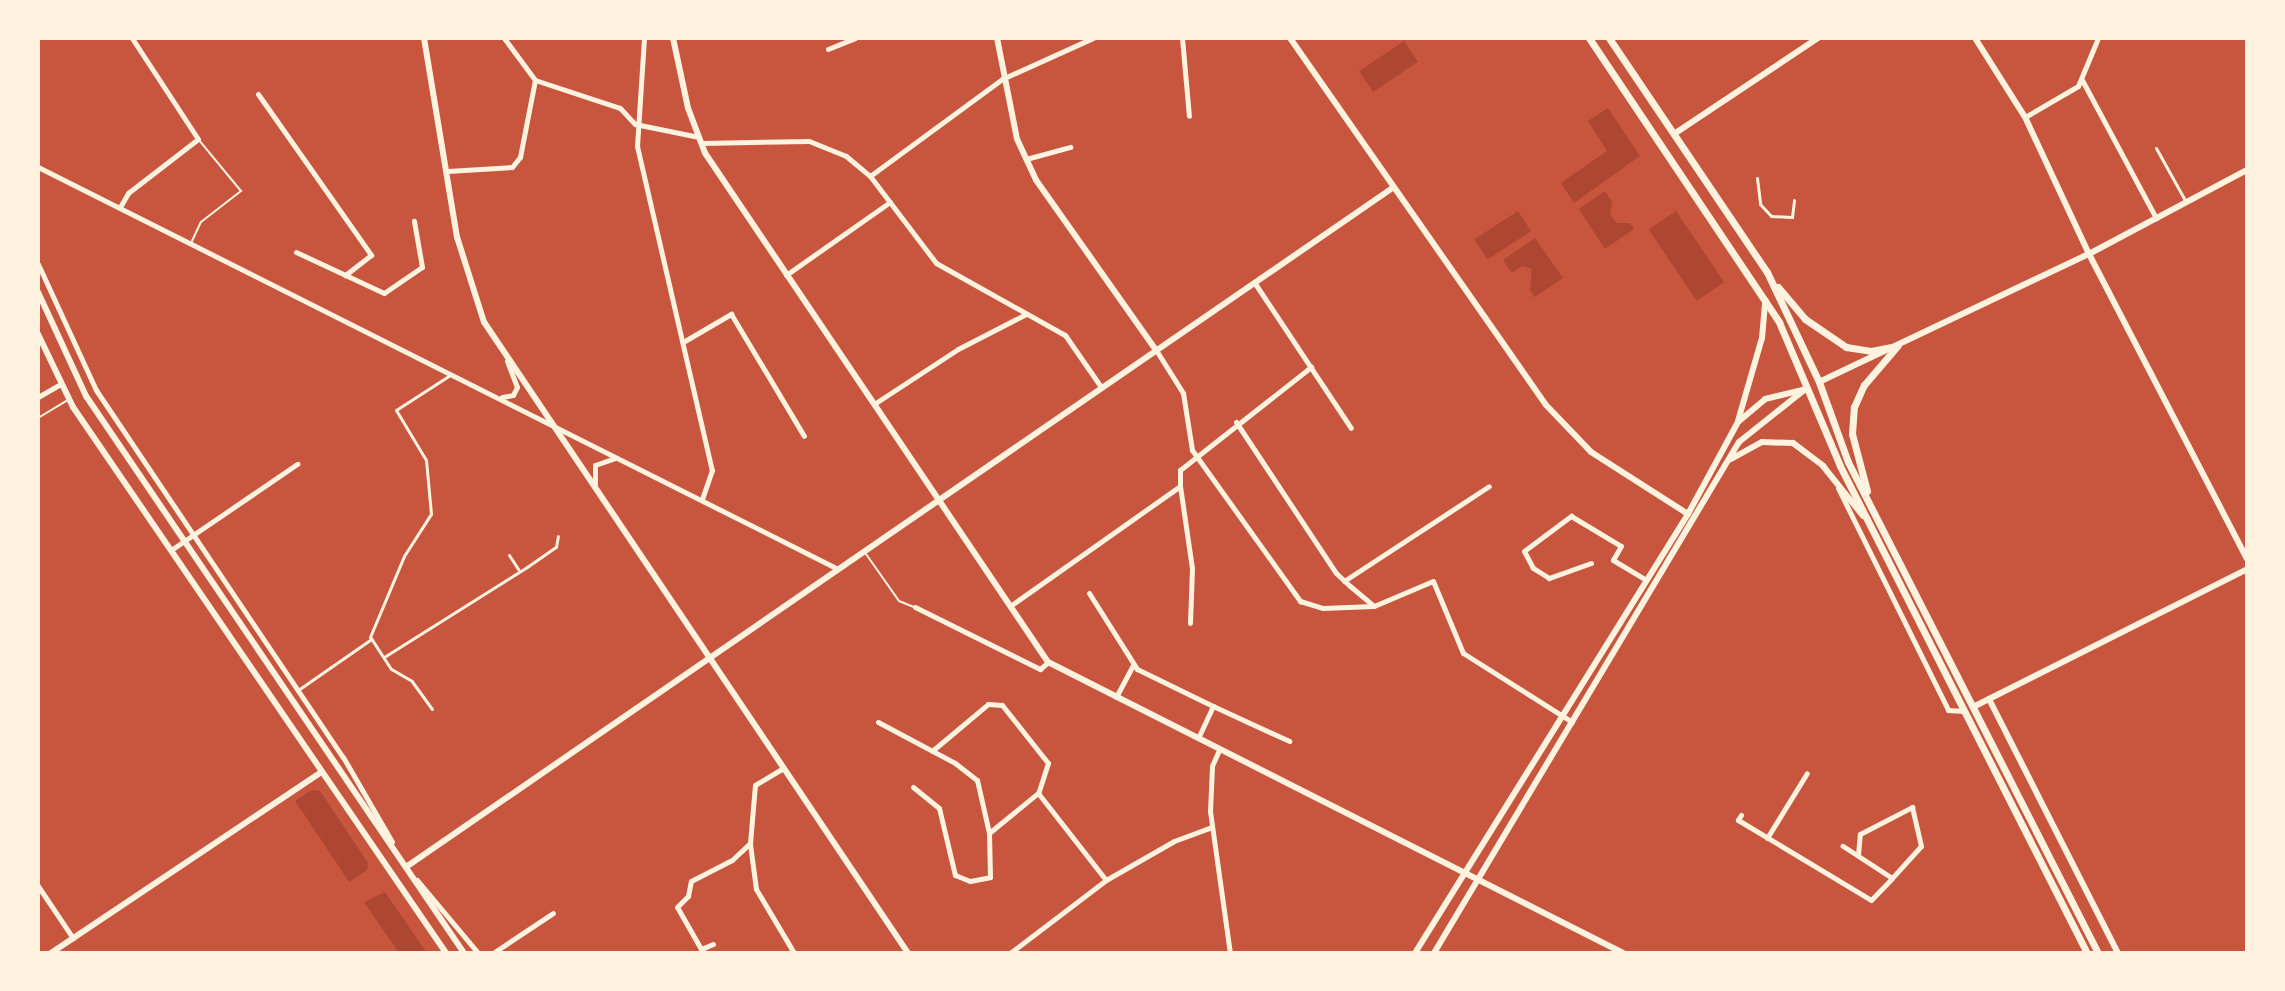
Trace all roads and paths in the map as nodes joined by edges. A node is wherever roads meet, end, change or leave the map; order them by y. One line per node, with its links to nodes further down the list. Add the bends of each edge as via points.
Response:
1 (132, 38): 25 (street)
2 (424, 38): 32 (street)
3 (504, 38): 18 (street)
4 (644, 38): 23 (street)
5 (673, 38): 26 (street)
6 (855, 38): 16 (street)
7 (997, 38): 17 (street)
8 (1093, 38): 17 (street)
9 (1182, 38): 21 (street)
10 (1290, 38): 35 (street)
11 (1589, 38): 51 (main road)
12 (1609, 38): 24 (main road)
13 (1818, 38): 24 (street)
14 (1975, 38): 22 (street)
15 (2098, 38): 19 (street)
16 (828, 49)
17 (1002, 79): 29 (street); 33 (street)
18 (535, 80): 23 (street, via 620,108); 32 (street, via 520,157 512,167)
19 (2082, 80): 22 (street); 40 (street)
20 (258, 94): 47 (street, via 371,255)
21 (1189, 116)
22 (2025, 117): 44 (street)
23 (635, 124): 26 (street); 54 (street)
24 (1674, 134): 46 (main road)
25 (198, 139): 39 (street, via 128,193); 42 (lane, via 241,191 201,222)
26 (700, 140): 33 (street, via 809,141 837,150); 48 (street)
27 (1070, 147): 29 (street)
28 (2156, 148): 38 (street)
29 (1026, 159): 56 (street)
30 (38, 167): 39 (street)
31 (2247, 170): 38 (street)
32 (448, 171): 57 (street, via 457,237 474,300)
33 (870, 176): 37 (street)
34 (1757, 178): 36 (street, via 1756,193 1767,213 1792,217)
35 (1391, 189): 49 (street); 84 (street, via 1570,432 1613,468)
36 (1794, 200)
37 (890, 202): 48 (street); 52 (street, via 936,263)
38 (2186, 202): 40 (street)
39 (120, 207): 42 (street)
40 (2156, 218): 44 (street)
41 (414, 221): 47 (street, via 422,267 384,293)
42 (191, 243): 59 (street)
43 (296, 252): 47 (street)
44 (2089, 254): 55 (street); 93 (street)
45 (38, 264): 87 (street, via 96,390)
46 (1767, 272): 55 (main road, via 1790,305 1846,347 1879,351); 60 (main road)
47 (345, 275)
48 (784, 276): 67 (street)
49 (1254, 282): 56 (street); 58 (street)
50 (38, 292): 89 (street, via 86,396)
51 (1765, 296): 63 (main road); 70 (street, via 1762,338)
52 (1026, 313): 62 (street, via 1065,335); 67 (street)
53 (38, 334): 61 (street)
54 (683, 342): 73 (street, via 731,314); 81 (street, via 712,470)
55 (1898, 345): 60 (street); 85 (main road, via 1864,385 1853,415 1857,459)
56 (1156, 350): 62 (street); 74 (street, via 1183,393 1188,442)
57 (506, 357): 64 (street, via 517,380 516,392 507,398); 71 (street)
58 (1311, 367): 69 (street); 72 (street)
59 (451, 374): 64 (street); 105 (street, via 396,410 426,460 431,514 404,556)
60 (1819, 382): 63 (main road); 85 (main road)
61 (59, 385): 65 (street); 66 (street)
62 (1101, 387): 82 (street)
63 (1806, 389): 70 (street, via 1765,399); 75 (street, via 1739,442); 86 (main road)
64 (490, 393): 71 (street)
65 (38, 397)
66 (69, 399): 68 (lane); 91 (street)
67 (873, 405): 82 (street)
68 (38, 418)
69 (1236, 422): 74 (street); 99 (street)
70 (1738, 422): 84 (street)
71 (548, 423): 77 (street); 83 (street)
72 (1351, 428)
73 (804, 436)
74 (1197, 458): 79 (street, via 1180,470); 102 (street, via 1300,601 1323,608)
75 (1728, 461): 78 (street, via 1762,442 1784,441 1805,450); 119 (street)
76 (297, 464): 87 (street)
77 (632, 464): 81 (street); 83 (street, via 611,457 595,465 593,478)
78 (1834, 480): 86 (street); 116 (street, via 1948,710)
79 (1180, 486): 101 (street); 104 (street, via 1192,568)
80 (1489, 486): 99 (street)
81 (702, 499): 95 (street)
82 (937, 499): 90 (street); 101 (street)
83 (605, 507): 106 (street)
84 (1688, 514): 98 (street)
85 (1877, 519): 114 (main road)
86 (1868, 524): 116 (main road)
87 (194, 535): 89 (street); 110 (street)
88 (558, 536): 96 (street, via 556,547)
89 (184, 541): 91 (street); 136 (street)
90 (863, 549): 95 (street); 103 (lane, via 899,601)
91 (171, 550): 125 (street)
92 (509, 555): 96 (street)
93 (2247, 559)
94 (1591, 563): 98 (street, via 1549,578 1533,568 1524,551 1571,516 1621,546 1613,560)
95 (836, 568): 106 (street)
96 (519, 569): 107 (street)
97 (2247, 569): 112 (street)
98 (1646, 580): 117 (street)
99 (1344, 581): 102 (street)
100 (1089, 593): 109 (street)
101 (1010, 606): 108 (street)
102 (1374, 606): 117 (street, via 1433,581 1463,653)
103 (915, 607): 108 (street, via 1040,669)
104 (1190, 623)
105 (371, 639): 107 (street); 110 (street)
106 (708, 657): 124 (street); 136 (street)
107 (383, 658): 115 (street, via 412,681)
108 (1048, 662): 111 (street)
109 (1133, 664): 111 (street); 113 (street)
110 (298, 690): 136 (street)
111 (1116, 697): 120 (street)
112 (1989, 699): 114 (street); 160 (street)
113 (1213, 706): 120 (street); 121 (street)
114 (1973, 707): 159 (main road)
115 (432, 709)
116 (1964, 711): 158 (main road)
117 (1561, 718): 119 (street); 137 (street)
118 (878, 722): 123 (street)
119 (1572, 722): 141 (street)
120 (1197, 739): 122 (street)
121 (1289, 741)
122 (1219, 750): 130 (street, via 1212,766); 137 (street)
123 (932, 751): 128 (street, via 988,704 1002,705 1048,763); 131 (street, via 977,780)
124 (783, 768): 133 (street, via 755,785); 152 (street)
125 (321, 772): 138 (street); 144 (street)
126 (1807, 773): 132 (street)
127 (913, 787): 131 (street, via 939,808 955,875 985,882 990,877)
128 (1038, 793): 131 (street); 140 (street)
129 (1741, 815): 132 (street, via 1738,820)
130 (1212, 827): 140 (street, via 1174,841); 154 (street)
131 (989, 833)
132 (1767, 838): 139 (street, via 1871,900)
133 (750, 843): 145 (street, via 732,860 691,881 688,896 677,907 701,949); 151 (street, via 756,889)
134 (1843, 846): 135 (street)
135 (1858, 855): 139 (street); 139 (street, via 1860,834 1912,807 1921,846)
136 (406, 867): 138 (street); 148 (street); 149 (street)
137 (1465, 874): 141 (street); 155 (street)
138 (392, 876): 146 (street)
139 (1892, 878)
140 (1106, 880): 153 (street)
141 (1477, 880): 156 (street); 157 (street)
142 (38, 886): 144 (street)
143 (553, 913): 150 (street)
144 (73, 938): 147 (street)
145 (713, 944)
146 (443, 951)
147 (51, 953)
148 (464, 953)
149 (478, 953)
150 (493, 953)
151 (794, 953)
152 (908, 953)
153 (1010, 953)
154 (1230, 953)
155 (1415, 953)
156 (1434, 953)
157 (1623, 953)
158 (2087, 953)
159 (2098, 953)
160 (2118, 953)

